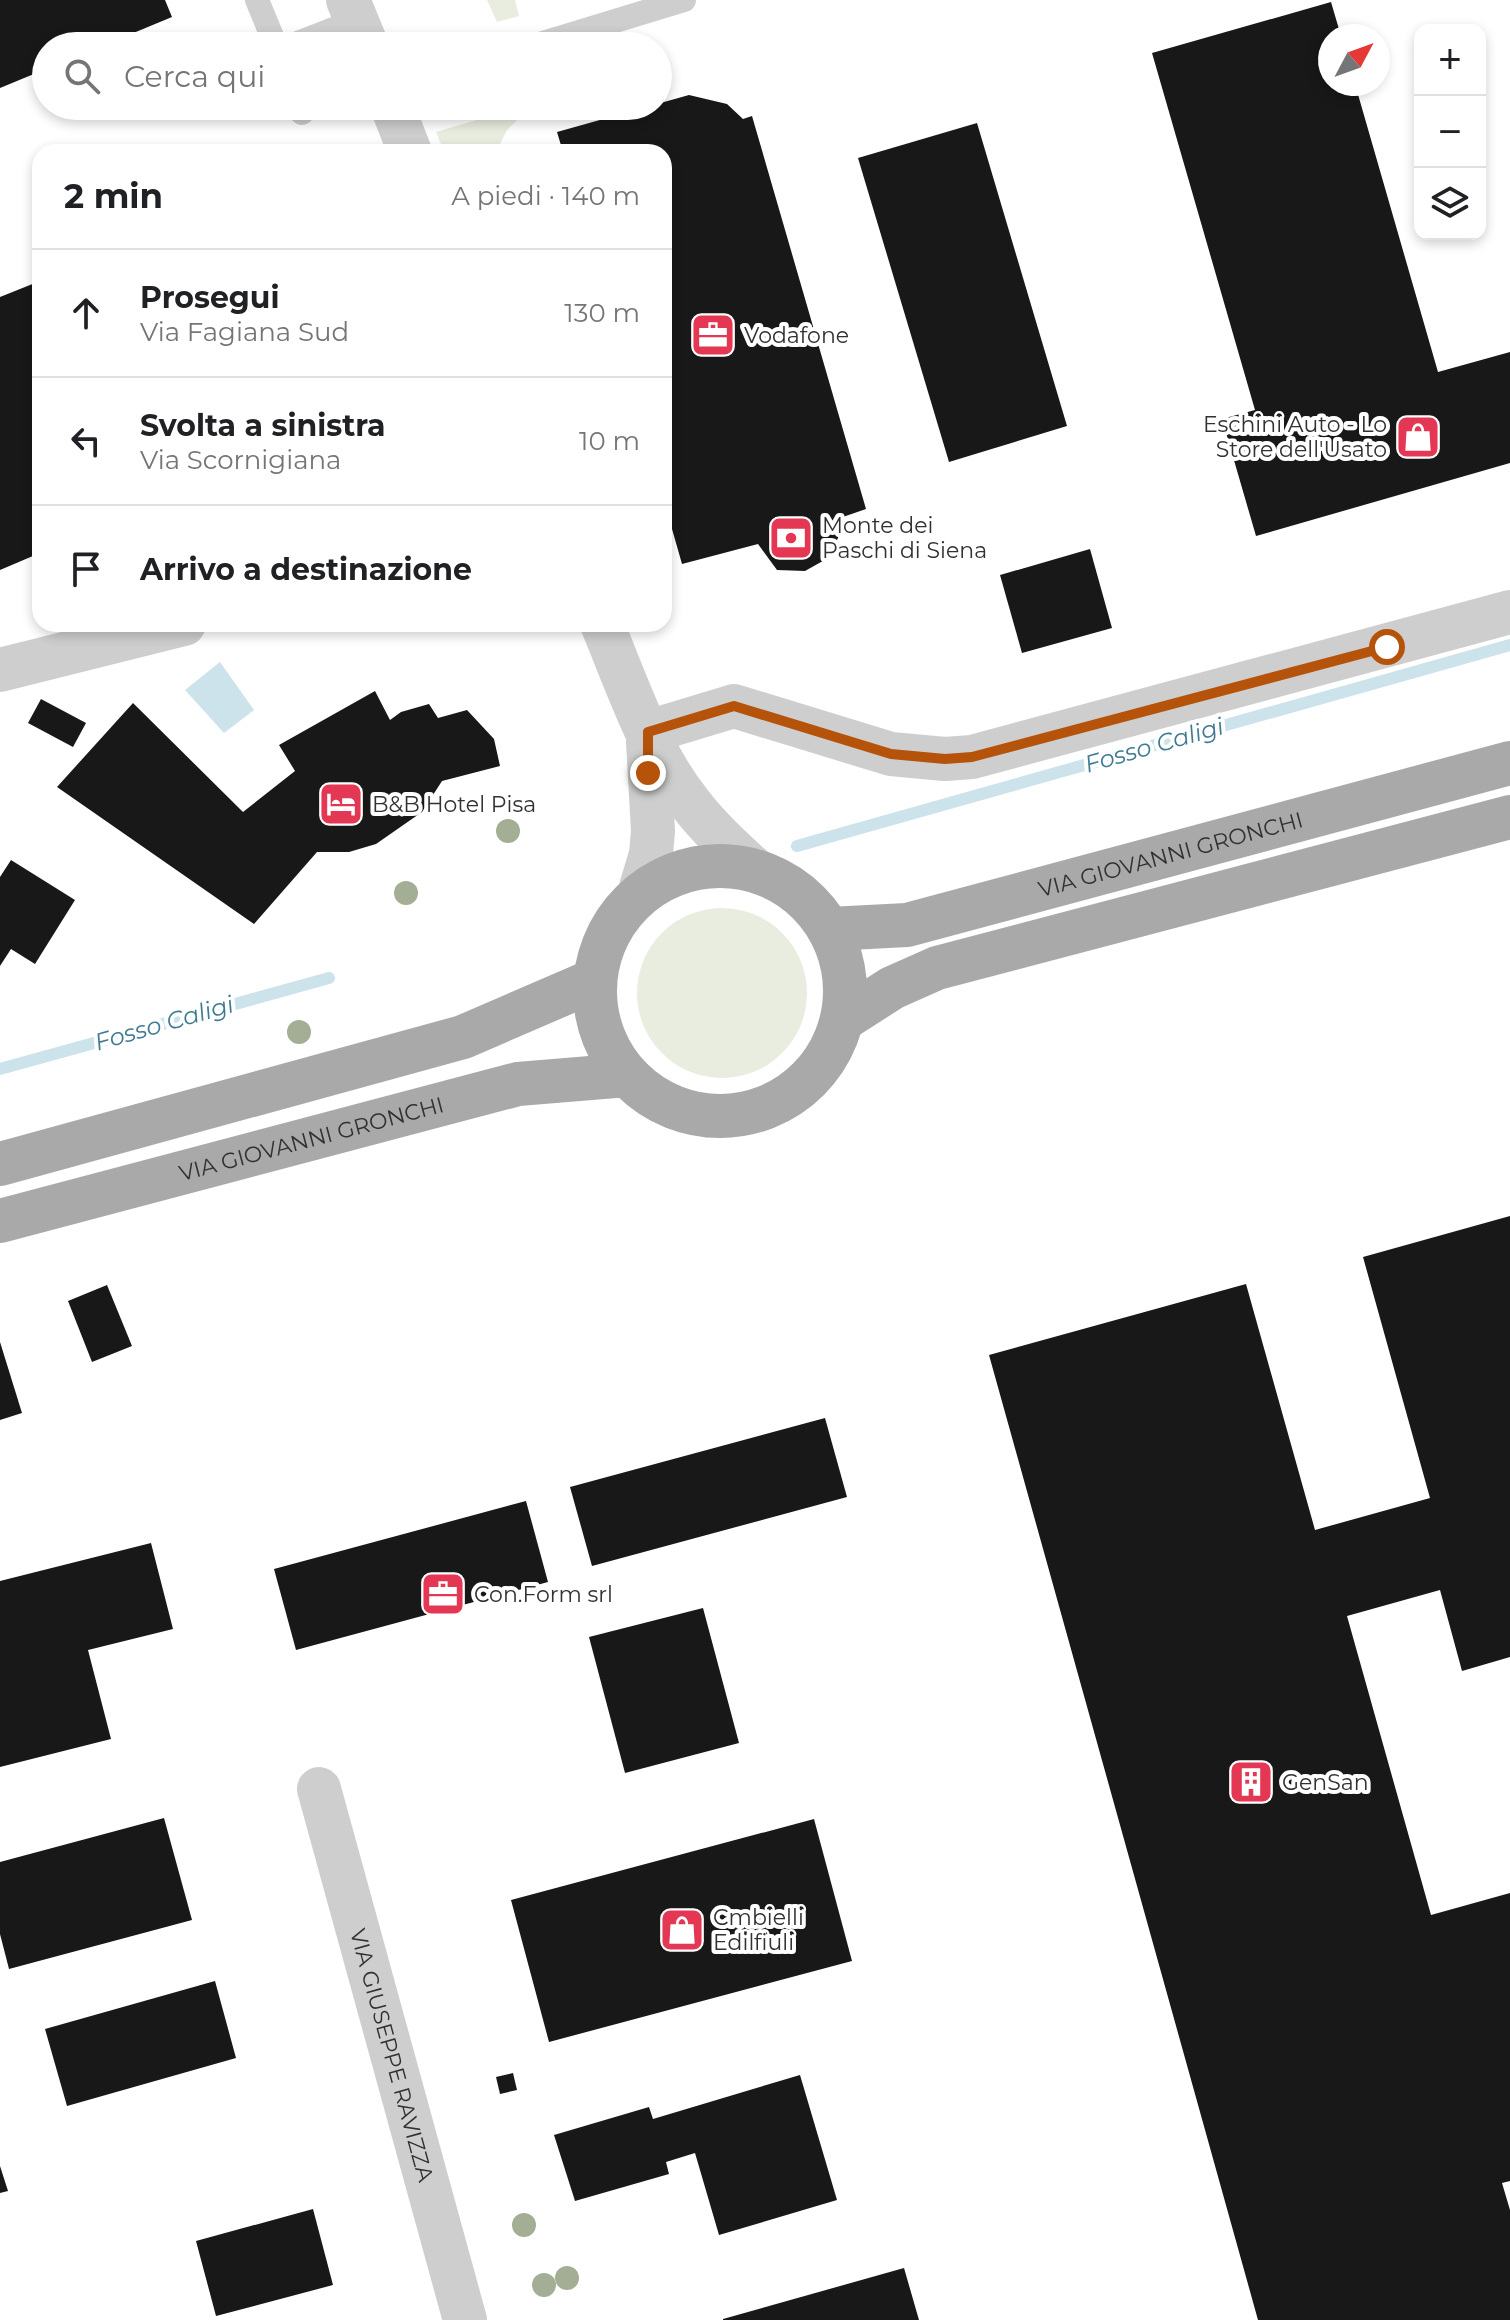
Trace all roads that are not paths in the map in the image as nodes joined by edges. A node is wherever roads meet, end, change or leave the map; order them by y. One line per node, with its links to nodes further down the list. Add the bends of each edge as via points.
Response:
1 (257, 0): 4 (lane)
2 (684, 0): 6 (lane)
3 (357, 22): 5 (lane)
4 (270, 32)
5 (329, 32)
6 (579, 32)
7 (397, 120): 8 (street)
8 (407, 144)
9 (1510, 612): 13 (street, via 972,757 891,754 734,706)
10 (152, 632): 12 (street)
11 (605, 632): 13 (street)
12 (0, 670)
13 (648, 732): 16 (street, via 688,801); 17 (street, via 653,831)
14 (1510, 763): 18 (main road, VIA GIOVANNI GRONCHI, via 907,925)
15 (1510, 817): 20 (main road, via 937,968 892,988)
16 (755, 870): 17 (main road, via 703,867 679,872); 18 (main road, via 798,893)
17 (639, 894): 19 (main road, via 609,932)
18 (830, 929): 20 (main road, via 846,993)
19 (595, 980): 21 (main road, via 603,1036); 22 (main road, via 463,1037)
20 (842, 1020): 21 (main road, via 827,1057 806,1083 775,1104 743,1115 704,1115 668,1106)
21 (627, 1075): 23 (main road, VIA GIOVANNI GRONCHI, via 518,1084)
22 (0, 1164)
23 (0, 1221)
24 (319, 1789): 25 (street, VIA GIUSEPPE RAVIZZA)
25 (465, 2320)

